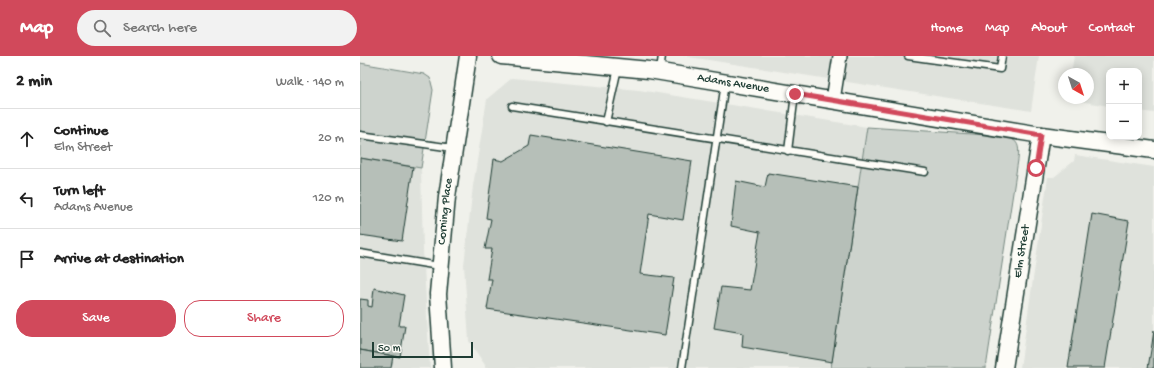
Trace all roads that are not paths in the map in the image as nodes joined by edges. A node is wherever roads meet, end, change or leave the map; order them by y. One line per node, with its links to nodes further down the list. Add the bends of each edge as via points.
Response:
1 (468, 56): 17 (street, Corning Place)
2 (501, 56): 7 (street, Adams Avenue)
3 (662, 56): 8 (lane)
4 (840, 56): 11 (street)
5 (908, 56): 6 (lane, via 1000,69)
6 (1002, 56)
7 (618, 68): 8 (street, Adams Avenue); 13 (lane)
8 (659, 72): 9 (street, Adams Avenue)
9 (725, 83): 10 (street, Adams Avenue); 16 (lane)
10 (795, 94): 11 (street, Adams Avenue); 19 (lane)
11 (833, 100): 15 (street, Adams Avenue)
12 (512, 106): 13 (lane)
13 (606, 122): 16 (lane)
14 (360, 135): 17 (lane)
15 (1041, 135): 18 (street, Adams Avenue); 25 (street, Elm Street)
16 (716, 140): 19 (lane); 24 (lane)
17 (454, 148): 22 (street, Corning Place)
18 (1154, 150)
19 (788, 151): 20 (lane)
20 (925, 172)
21 (360, 253): 22 (lane)
22 (441, 266): 23 (street, Corning Place, via 438,294)
23 (443, 368)
24 (682, 368)
25 (1004, 368)

